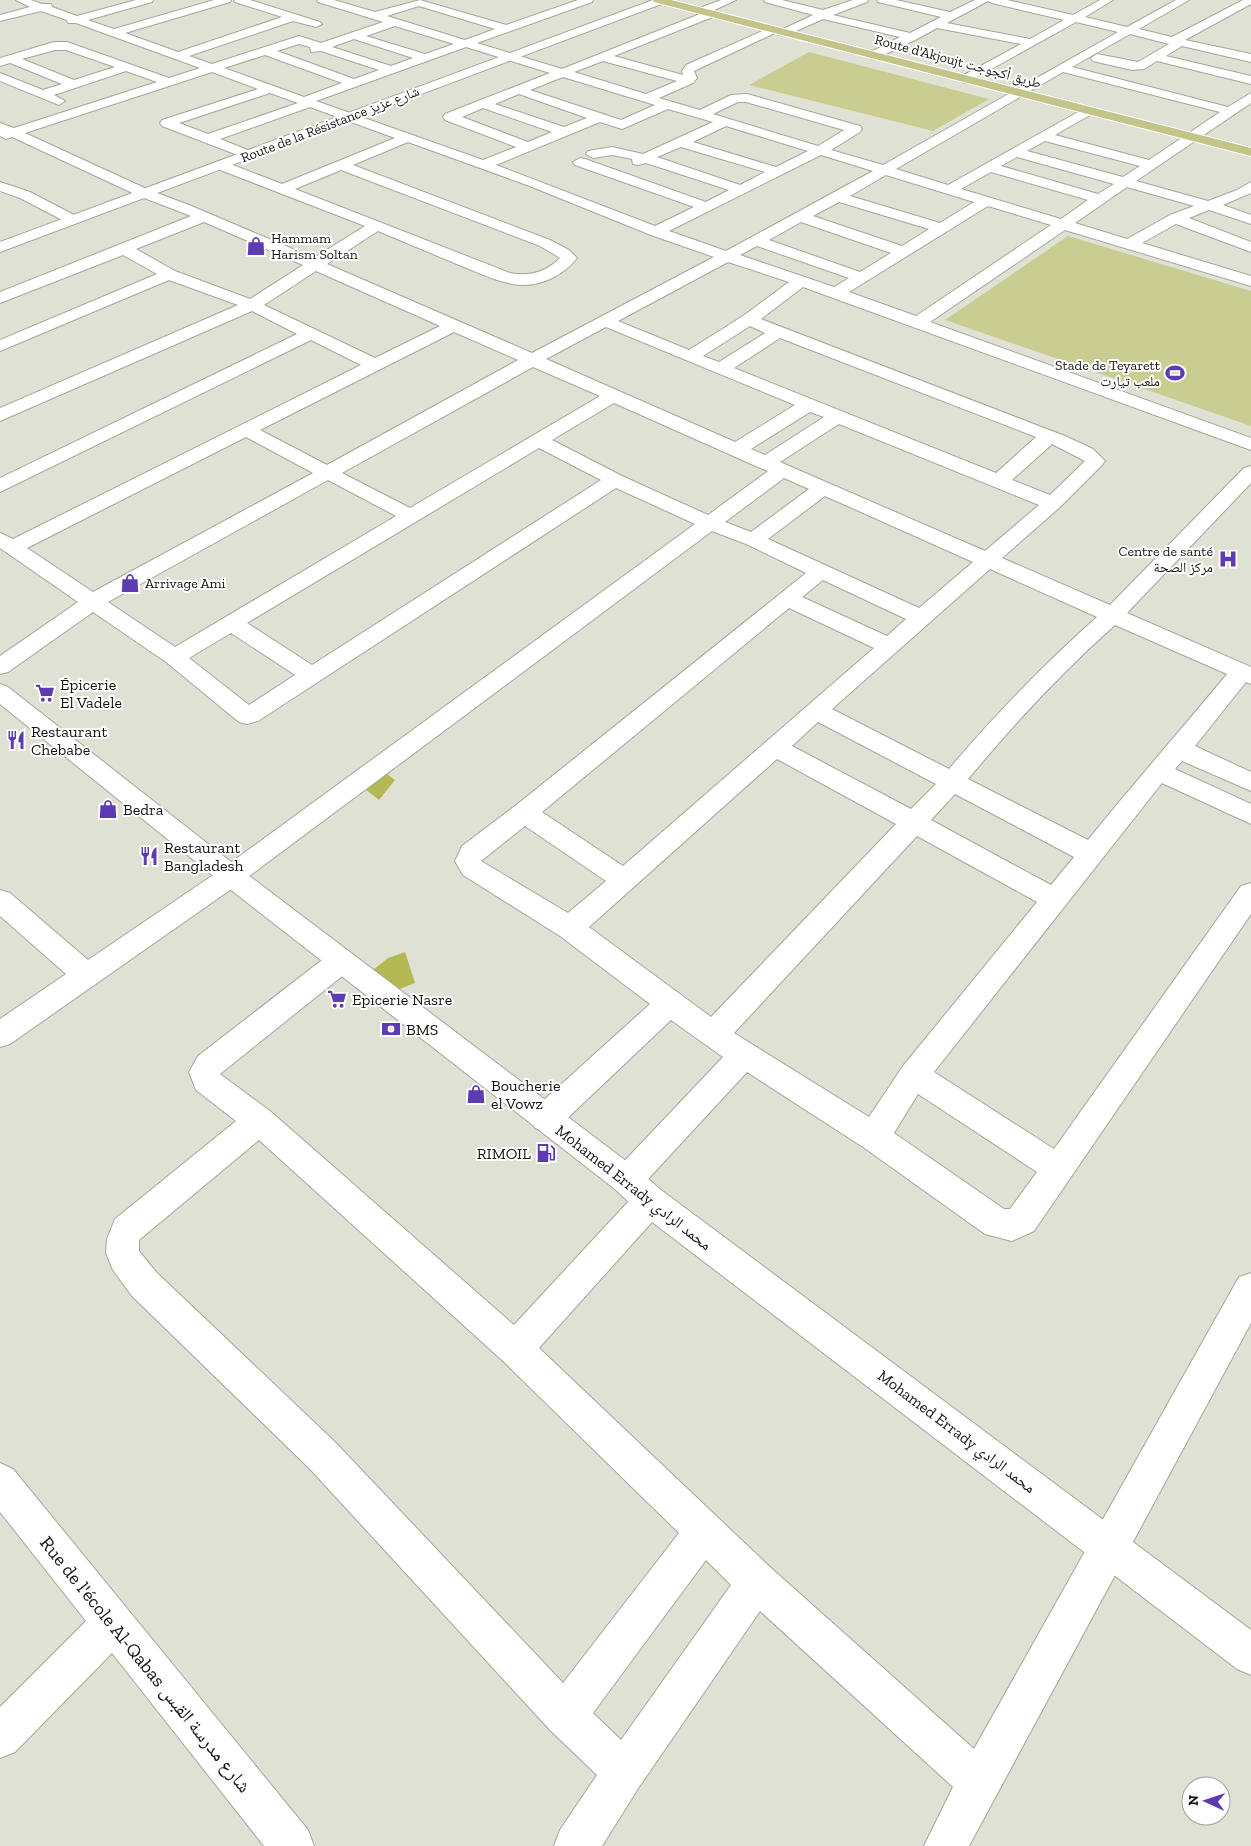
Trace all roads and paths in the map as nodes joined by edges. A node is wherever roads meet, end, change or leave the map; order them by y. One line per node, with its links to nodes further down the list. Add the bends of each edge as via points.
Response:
1 (21, 0): 25 (street)
2 (148, 0): 39 (street)
3 (226, 0): 36 (street)
4 (238, 0): 34 (street)
5 (322, 0): 23 (street, via 338,10)
6 (588, 0): 26 (street)
7 (659, 0): 29 (highway, Route d'Akjoujt طريق أكجوجت); 75 (street, Route de la Résistance شارع عزيز)
8 (730, 0): 29 (street)
9 (769, 0): 31 (street)
10 (859, 0): 31 (street)
11 (882, 0): 24 (street)
12 (924, 0): 24 (street)
13 (983, 0): 27 (street)
14 (992, 0): 40 (street)
15 (1184, 0): 52 (street)
16 (59, 2): 25 (street)
17 (453, 2): 20 (street)
18 (552, 2): 26 (street)
19 (1082, 2): 21 (street)
20 (428, 3): 32 (street); 48 (street)
21 (1103, 3): 40 (street)
22 (1248, 4): 38 (street)
23 (355, 5): 32 (street)
24 (905, 6): 33 (street); 44 (street)
25 (41, 7): 35 (street); 39 (street)
26 (568, 7): 37 (street)
27 (962, 10): 30 (street); 33 (street)
28 (519, 13): 37 (street)
29 (706, 13): 50 (highway, Route d'Akjoujt طريق أكجوجت); 55 (street)
30 (981, 14)
31 (822, 15): 44 (street); 50 (street)
32 (374, 16): 41 (street)
33 (951, 16): 45 (street)
34 (293, 17): 60 (street); 62 (street, via 320,22 301,31)
35 (0, 18)
36 (165, 18): 43 (street); 53 (street)
37 (537, 18): 48 (street)
38 (1216, 19): 42 (street); 49 (street)
39 (77, 20): 46 (street); 53 (street)
40 (1074, 20): 51 (street); 52 (street)
41 (394, 22): 57 (street); 65 (street)
42 (1233, 22)
43 (183, 24)
44 (856, 24): 58 (street)
45 (936, 24): 58 (street); 66 (street)
46 (58, 26)
47 (1036, 27): 51 (street)
48 (506, 29): 65 (street)
49 (1197, 29): 56 (street); 63 (street)
50 (778, 31): 69 (street); 72 (highway, Route d'Akjoujt طريق أكجوجت)
51 (1054, 31): 66 (street)
52 (1127, 32): 63 (street); 73 (street)
53 (114, 33): 64 (street)
54 (210, 33): 60 (street)
55 (662, 33): 59 (street); 77 (street)
56 (1215, 33)
57 (355, 36): 68 (street); 79 (street)
58 (914, 36): 61 (street); 72 (street)
59 (681, 38)
60 (228, 39): 74 (street)
61 (931, 39)
62 (299, 40): 68 (street); 70 (street)
63 (1176, 42): 81 (street); 82 (street)
64 (142, 43): 74 (street); 76 (street)
65 (466, 43): 75 (street); 79 (street)
66 (1032, 43): 80 (street)
67 (709, 45): 69 (street)
68 (320, 47): 78 (street); 87 (street)
69 (728, 50): 92 (street, via 690,68)
70 (265, 51): 78 (street); 85 (street)
71 (990, 53): 80 (street)
72 (875, 55): 91 (highway, Route d'Akjoujt طريق أكجوجت)
73 (1086, 55): 81 (street, via 1136,67); 86 (street)
74 (177, 56): 85 (street)
75 (511, 56): 89 (street); 111 (street, Route de la Résistance شارع عزيز)
76 (100, 57): 83 (street, via 62,45); 84 (street)
77 (602, 57): 89 (street); 92 (street)
78 (286, 58): 95 (street)
79 (425, 58): 87 (street)
80 (1007, 58): 91 (street)
81 (1156, 58): 88 (street)
82 (1251, 58)
83 (5, 61): 96 (street)
84 (127, 67): 94 (street); 96 (street)
85 (212, 68): 94 (street); 97 (street)
86 (1063, 68): 99 (street); 101 (street)
87 (391, 70): 95 (street)
88 (1210, 70): 93 (street); 101 (street)
89 (563, 72): 98 (street); 103 (street)
90 (0, 77): 100 (street)
91 (966, 79): 99 (highway, Route d'Akjoujt طريق أكجوجت)
92 (689, 80): 103 (street)
93 (1251, 80)
94 (168, 82): 107 (street)
95 (353, 83): 104 (street)
96 (73, 84): 100 (street)
97 (269, 89): 104 (street); 122 (street, via 168,124)
98 (519, 90): 105 (street); 112 (street)
99 (1018, 92): 108 (highway, Route d'Akjoujt طريق أكجوجت); 137 (street)
100 (42, 94): 107 (street)
101 (1168, 95): 109 (street)
102 (1251, 97): 109 (street)
103 (648, 98): 106 (street)
104 (307, 102): 111 (street); 122 (street)
105 (483, 104): 115 (street); 124 (street, via 450,117)
106 (667, 104): 110 (street); 114 (street)
107 (82, 110): 118 (street)
108 (1087, 110): 117 (street); 120 (highway, Route d'Akjoujt طريق أكجوجت)
109 (1230, 111): 120 (street)
110 (701, 114): 113 (street); 125 (street, via 736,98 747,98 855,129)
111 (349, 117): 121 (street); 129 (street, Route de la Résistance شارع عزيز)
112 (600, 117): 114 (street); 115 (street)
113 (725, 122): 123 (street); 125 (street)
114 (622, 125): 116 (street)
115 (563, 131): 119 (street)
116 (606, 132)
117 (1043, 136): 127 (street); 131 (street)
118 (13, 137): 151 (street)
119 (548, 137): 124 (street); 126 (street)
120 (1192, 137): 128 (highway, Route d'Akjoujt طريق أكجوجت); 131 (street)
121 (407, 138): 133 (street); 134 (street)
122 (208, 139): 129 (street)
123 (680, 142): 130 (street); 138 (street)
124 (526, 146): 134 (street)
125 (819, 151): 137 (street); 138 (street)
126 (582, 152): 130 (street, via 612,151); 136 (street); 140 (street)
127 (1015, 152): 135 (street); 144 (street)
128 (1251, 152)
129 (248, 155): 132 (street, Route de la Résistance شارع عزيز)
130 (645, 158): 140 (street); 148 (street)
131 (1150, 164): 144 (street)
132 (220, 165): 146 (street); 151 (street, Route de la Résistance شارع عزيز)
133 (341, 165): 139 (street); 146 (street)
134 (483, 165): 143 (street)
135 (989, 167): 149 (street); 155 (street)
136 (564, 168)
137 (883, 170): 149 (street); 154 (street)
138 (778, 172): 148 (street)
139 (363, 173): 142 (street); 166 (street, via 544,243 569,258 533,280 512,279)
140 (612, 173): 159 (street)
141 (548, 176): 143 (street)
142 (346, 180)
143 (532, 182): 168 (street)
144 (1124, 182): 155 (street); 158 (street)
145 (0, 187): 152 (street)
146 (282, 189): 153 (street)
147 (321, 190): 153 (street)
148 (742, 190): 159 (street)
149 (950, 190): 156 (street)
150 (1248, 191): 158 (street)
151 (144, 193): 160 (street); 163 (street, Route de la Résistance شارع عزيز)
152 (25, 194): 157 (street); 163 (street)
153 (304, 197): 166 (street)
154 (838, 197): 161 (street); 167 (street)
155 (1099, 199): 165 (street)
156 (986, 201): 165 (street); 167 (street)
157 (0, 203)
158 (1211, 206): 162 (street); 164 (street)
159 (707, 208): 168 (street)
160 (203, 217): 173 (street); 176 (street)
161 (800, 217): 169 (street); 174 (street)
162 (1176, 218): 170 (street); 171 (street)
163 (73, 220): 172 (street, Route de la Résistance شارع عزيز)
164 (1251, 220)
165 (1062, 224): 170 (street); 186 (street)
166 (377, 226): 176 (street)
167 (941, 228): 174 (street)
168 (656, 232): 175 (street)
169 (755, 240): 175 (street); 178 (street)
170 (1129, 244): 180 (street)
171 (1251, 247)
172 (0, 248)
173 (124, 249): 177 (street); 182 (street)
174 (904, 252): 178 (street)
175 (726, 256): 179 (street); 185 (street)
176 (314, 264): 183 (street); 187 (street)
177 (169, 274): 183 (street); 190 (street)
178 (863, 278): 181 (street)
179 (801, 281): 181 (street); 184 (street)
180 (1251, 281)
181 (836, 293): 186 (street)
182 (0, 298)
183 (252, 305): 189 (street); 197 (street)
184 (749, 320): 188 (street); 191 (street)
185 (605, 321): 191 (street); 192 (street)
186 (917, 323): 202 (street)
187 (453, 326): 192 (street); 193 (street)
188 (778, 332): 194 (street); 200 (street)
189 (310, 334): 193 (street); 209 (street)
190 (0, 346)
191 (690, 357): 194 (street)
192 (532, 360): 195 (street); 205 (street)
193 (374, 365): 199 (street)
194 (721, 369): 196 (street)
195 (613, 396): 201 (street); 203 (street)
196 (808, 405): 198 (street); 203 (street)
197 (0, 415)
198 (838, 417): 204 (street); 208 (street)
199 (246, 430): 205 (street); 215 (street)
200 (1049, 436): 208 (street); 211 (street, via 1090,455 1096,462)
201 (538, 440): 207 (street); 212 (street)
202 (1251, 444)
203 (736, 450): 204 (street)
204 (774, 466): 210 (street); 213 (street)
205 (328, 472): 212 (street); 219 (street)
206 (1251, 472): 220 (street)
207 (615, 480): 213 (street); 227 (street)
208 (999, 481): 211 (street)
209 (0, 486)
210 (824, 488): 214 (street); 216 (street)
211 (1053, 504): 216 (street)
212 (410, 516): 222 (street)
213 (709, 522): 214 (street); 239 (street)
214 (753, 540): 217 (street)
215 (7, 543): 219 (street)
216 (987, 560): 220 (street); 221 (street)
217 (821, 572): 218 (street); 221 (street)
218 (788, 599): 223 (street); 235 (street)
219 (94, 601): 224 (street); 225 (street)
220 (1112, 615): 226 (street); 233 (street, via 995,731)
221 (921, 618): 223 (street)
222 (231, 623): 224 (street); 227 (street)
223 (889, 646): 229 (street)
224 (174, 656): 227 (street, via 247,716)
225 (0, 667)
226 (1246, 674): 231 (street)
227 (313, 676)
228 (0, 692): 239 (street, Mohamed Errady محمد الرادي)
229 (816, 710): 230 (street); 233 (street)
230 (775, 747): 237 (street); 240 (street)
231 (1179, 749): 232 (street); 234 (street)
232 (1158, 771): 236 (street); 238 (street)
233 (952, 781): 237 (street); 238 (street)
234 (1251, 782)
235 (524, 813): 240 (street); 244 (street, via 472,853 468,861 472,868)
236 (1251, 815)
237 (913, 822): 243 (street); 248 (street)
238 (1092, 854): 243 (street)
239 (231, 876): 245 (street, Mohamed Errady محمد الرادي); 246 (street)
240 (624, 880): 244 (street)
241 (1251, 893): 255 (street)
242 (0, 900): 246 (street)
243 (1055, 900): 251 (street)
244 (570, 928): 247 (street)
245 (341, 961): 252 (street, Mohamed Errady محمد الرادي); 253 (street, via 204,1072 207,1081)
246 (86, 975): 249 (street)
247 (670, 1003): 248 (street); 252 (street)
248 (713, 1034): 250 (street)
249 (0, 1035)
250 (745, 1054): 254 (street); 256 (street)
251 (914, 1075): 254 (street); 255 (street)
252 (546, 1118): 256 (street, Mohamed Errady محمد الرادي)
253 (259, 1121): 258 (street); 265 (street, via 127,1230 121,1241 122,1255 144,1284 323,1456)
254 (874, 1137): 255 (street, via 997,1223 1012,1226 1022,1220)
255 (1058, 1170)
256 (639, 1190): 258 (street); 261 (street, Mohamed Errady محمد الرادي)
257 (1251, 1289): 261 (street)
258 (515, 1349): 260 (street)
259 (0, 1482): 263 (street, Rue de l'école Al-Qabas شارع مدرسة القبس)
260 (704, 1530): 262 (street); 265 (street)
261 (1109, 1546): 264 (street, Mohamed Errady محمد الرادي); 268 (street)
262 (757, 1582): 267 (street); 268 (street)
263 (113, 1623): 266 (street); 269 (street, Rue de l'école Al-Qabas شارع مدرسة القبس)
264 (1251, 1655)
265 (565, 1715): 267 (street)
266 (0, 1737)
267 (624, 1772): 270 (street)
268 (979, 1782): 271 (street)
269 (292, 1846)
270 (576, 1846)
271 (946, 1846)

